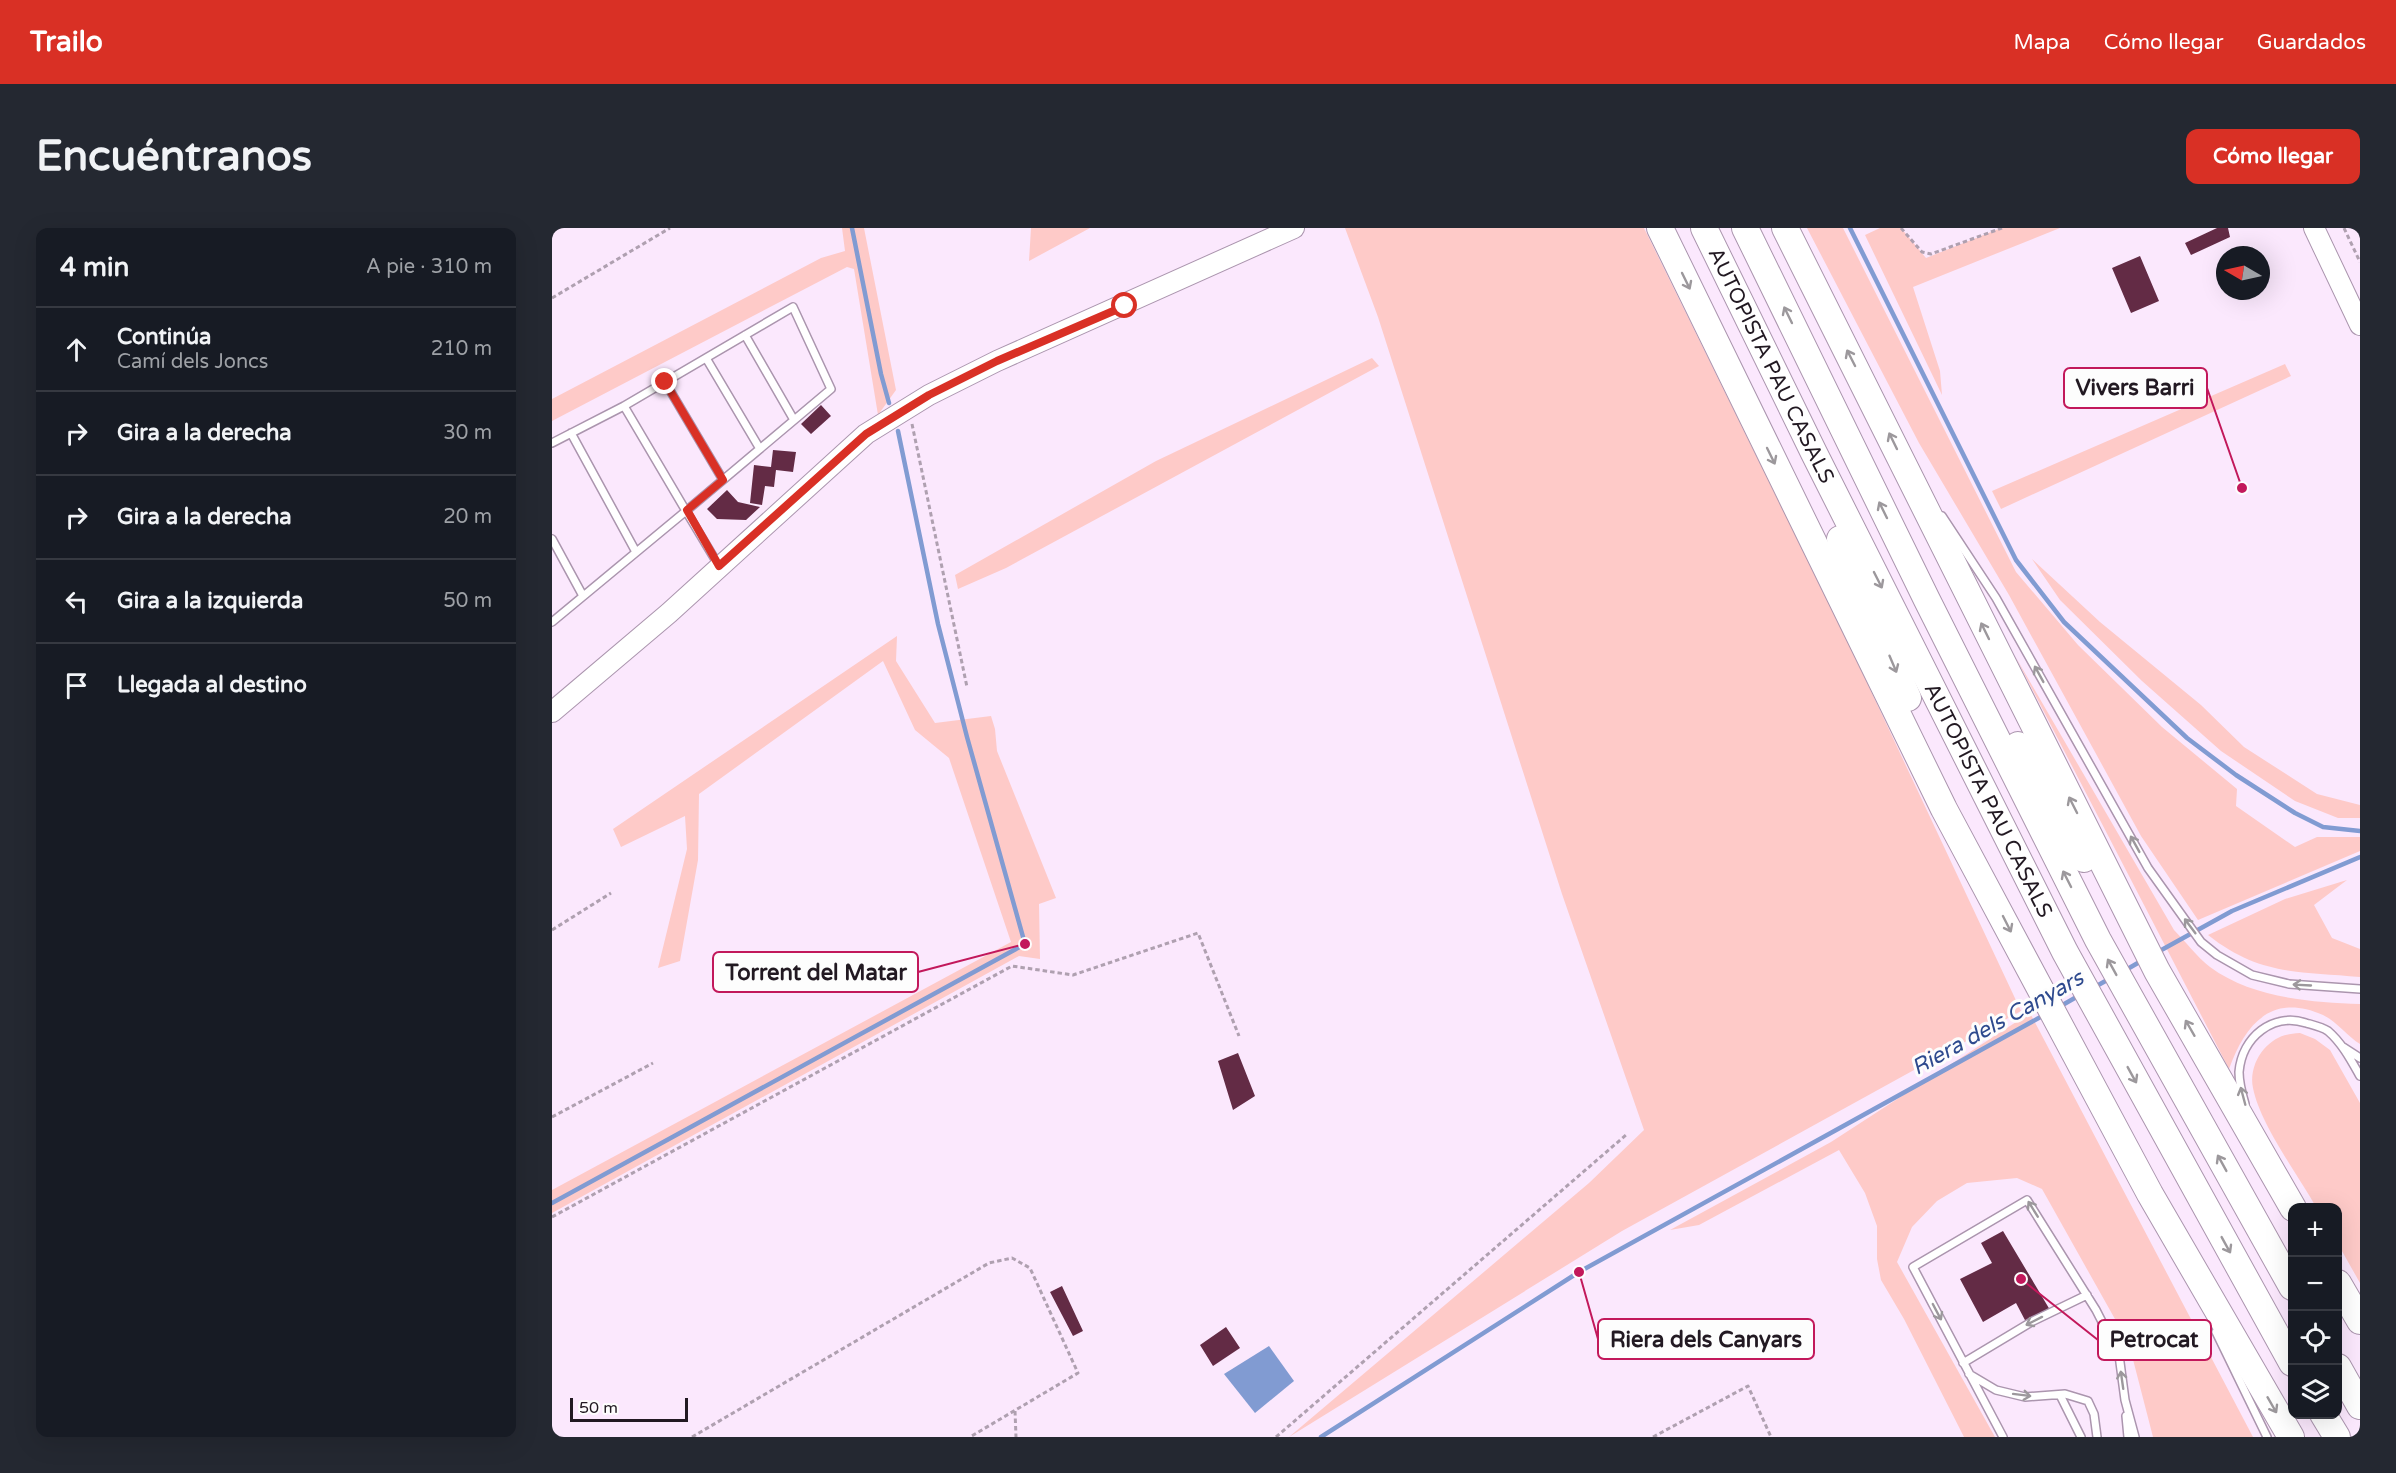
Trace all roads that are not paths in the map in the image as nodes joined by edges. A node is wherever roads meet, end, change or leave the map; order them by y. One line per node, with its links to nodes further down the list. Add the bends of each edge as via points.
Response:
1 (1294, 228): 22 (street, via 997,361 908,408 866,434)
2 (1660, 228): 27 (highway, one-way to 27, via 1944,809)
3 (1704, 228): 16 (highway, AUTOPISTA PAU CASALS)
4 (1745, 228): 24 (highway, AUTOPISTA PAU CASALS, one-way to 4)
5 (1785, 228): 18 (highway, one-way to 5)
6 (2314, 228): 7 (street)
7 (2360, 324)
8 (745, 335): 9 (lane); 12 (lane); 12 (lane, via 793,307 831,389)
9 (706, 358): 10 (lane); 15 (lane)
10 (665, 382): 11 (lane); 17 (lane)
11 (624, 406): 13 (lane); 19 (lane)
12 (794, 420): 15 (lane)
13 (571, 433): 14 (lane); 21 (lane)
14 (552, 443)
15 (760, 449): 17 (lane)
16 (1814, 453): 27 (highway, one-way to 27, via 1826,507); 42 (highway, AUTOPISTA PAU CASALS, one-way to 42, via 2062,945)
17 (723, 480): 19 (lane)
18 (1916, 488): 28 (highway, one-way to 18); 29 (lane, one-way to 18, via 2289,984 2252,975 2201,942 2148,868 1955,532)
19 (687, 510): 21 (lane); 22 (lane)
20 (552, 539): 23 (lane)
21 (636, 552): 23 (lane)
22 (719, 566): 26 (street)
23 (583, 596): 25 (lane)
24 (1927, 600): 28 (highway, via 2001,713 2070,838); 36 (highway, AUTOPISTA PAU CASALS, one-way to 24, via 2093,931)
25 (552, 622)
26 (552, 712)
27 (1980, 872): 34 (highway, one-way to 34)
28 (2125, 916): 33 (highway, one-way to 28)
29 (2360, 989)
30 (2341, 1046): 31 (lane); 32 (lane); 33 (lane, one-way to 30, via 2239,1074 2241,1059 2253,1038 2270,1023 2295,1019 2326,1029)
31 (2360, 1058)
32 (2360, 1076)
33 (2260, 1152): 35 (highway)
34 (2150, 1194): 39 (lane); 56 (highway, one-way to 56)
35 (2290, 1203)
36 (2288, 1280)
37 (2342, 1291): 41 (highway)
38 (2087, 1295): 43 (lane, one-way to 43, via 2033,1321); 43 (lane, one-way to 43, via 2027,1200 1913,1267); 47 (lane, one-way to 38, via 2119,1355)
39 (2201, 1300)
40 (2211, 1321): 55 (lane)
41 (2360, 1321)
42 (2288, 1355)
43 (1963, 1363): 44 (lane)
44 (1969, 1374): 46 (lane, one-way to 46, via 1996,1390 2025,1397); 50 (lane)
45 (2342, 1375): 48 (highway)
46 (2060, 1395): 51 (lane); 52 (lane, via 2088,1401)
47 (2125, 1400): 53 (lane); 54 (lane)
48 (2360, 1406)
49 (2326, 1419): 57 (highway)
50 (2003, 1437)
51 (2081, 1437)
52 (2097, 1437)
53 (2128, 1437)
54 (2135, 1437)
55 (2266, 1437)
56 (2291, 1437)
57 (2337, 1437)

